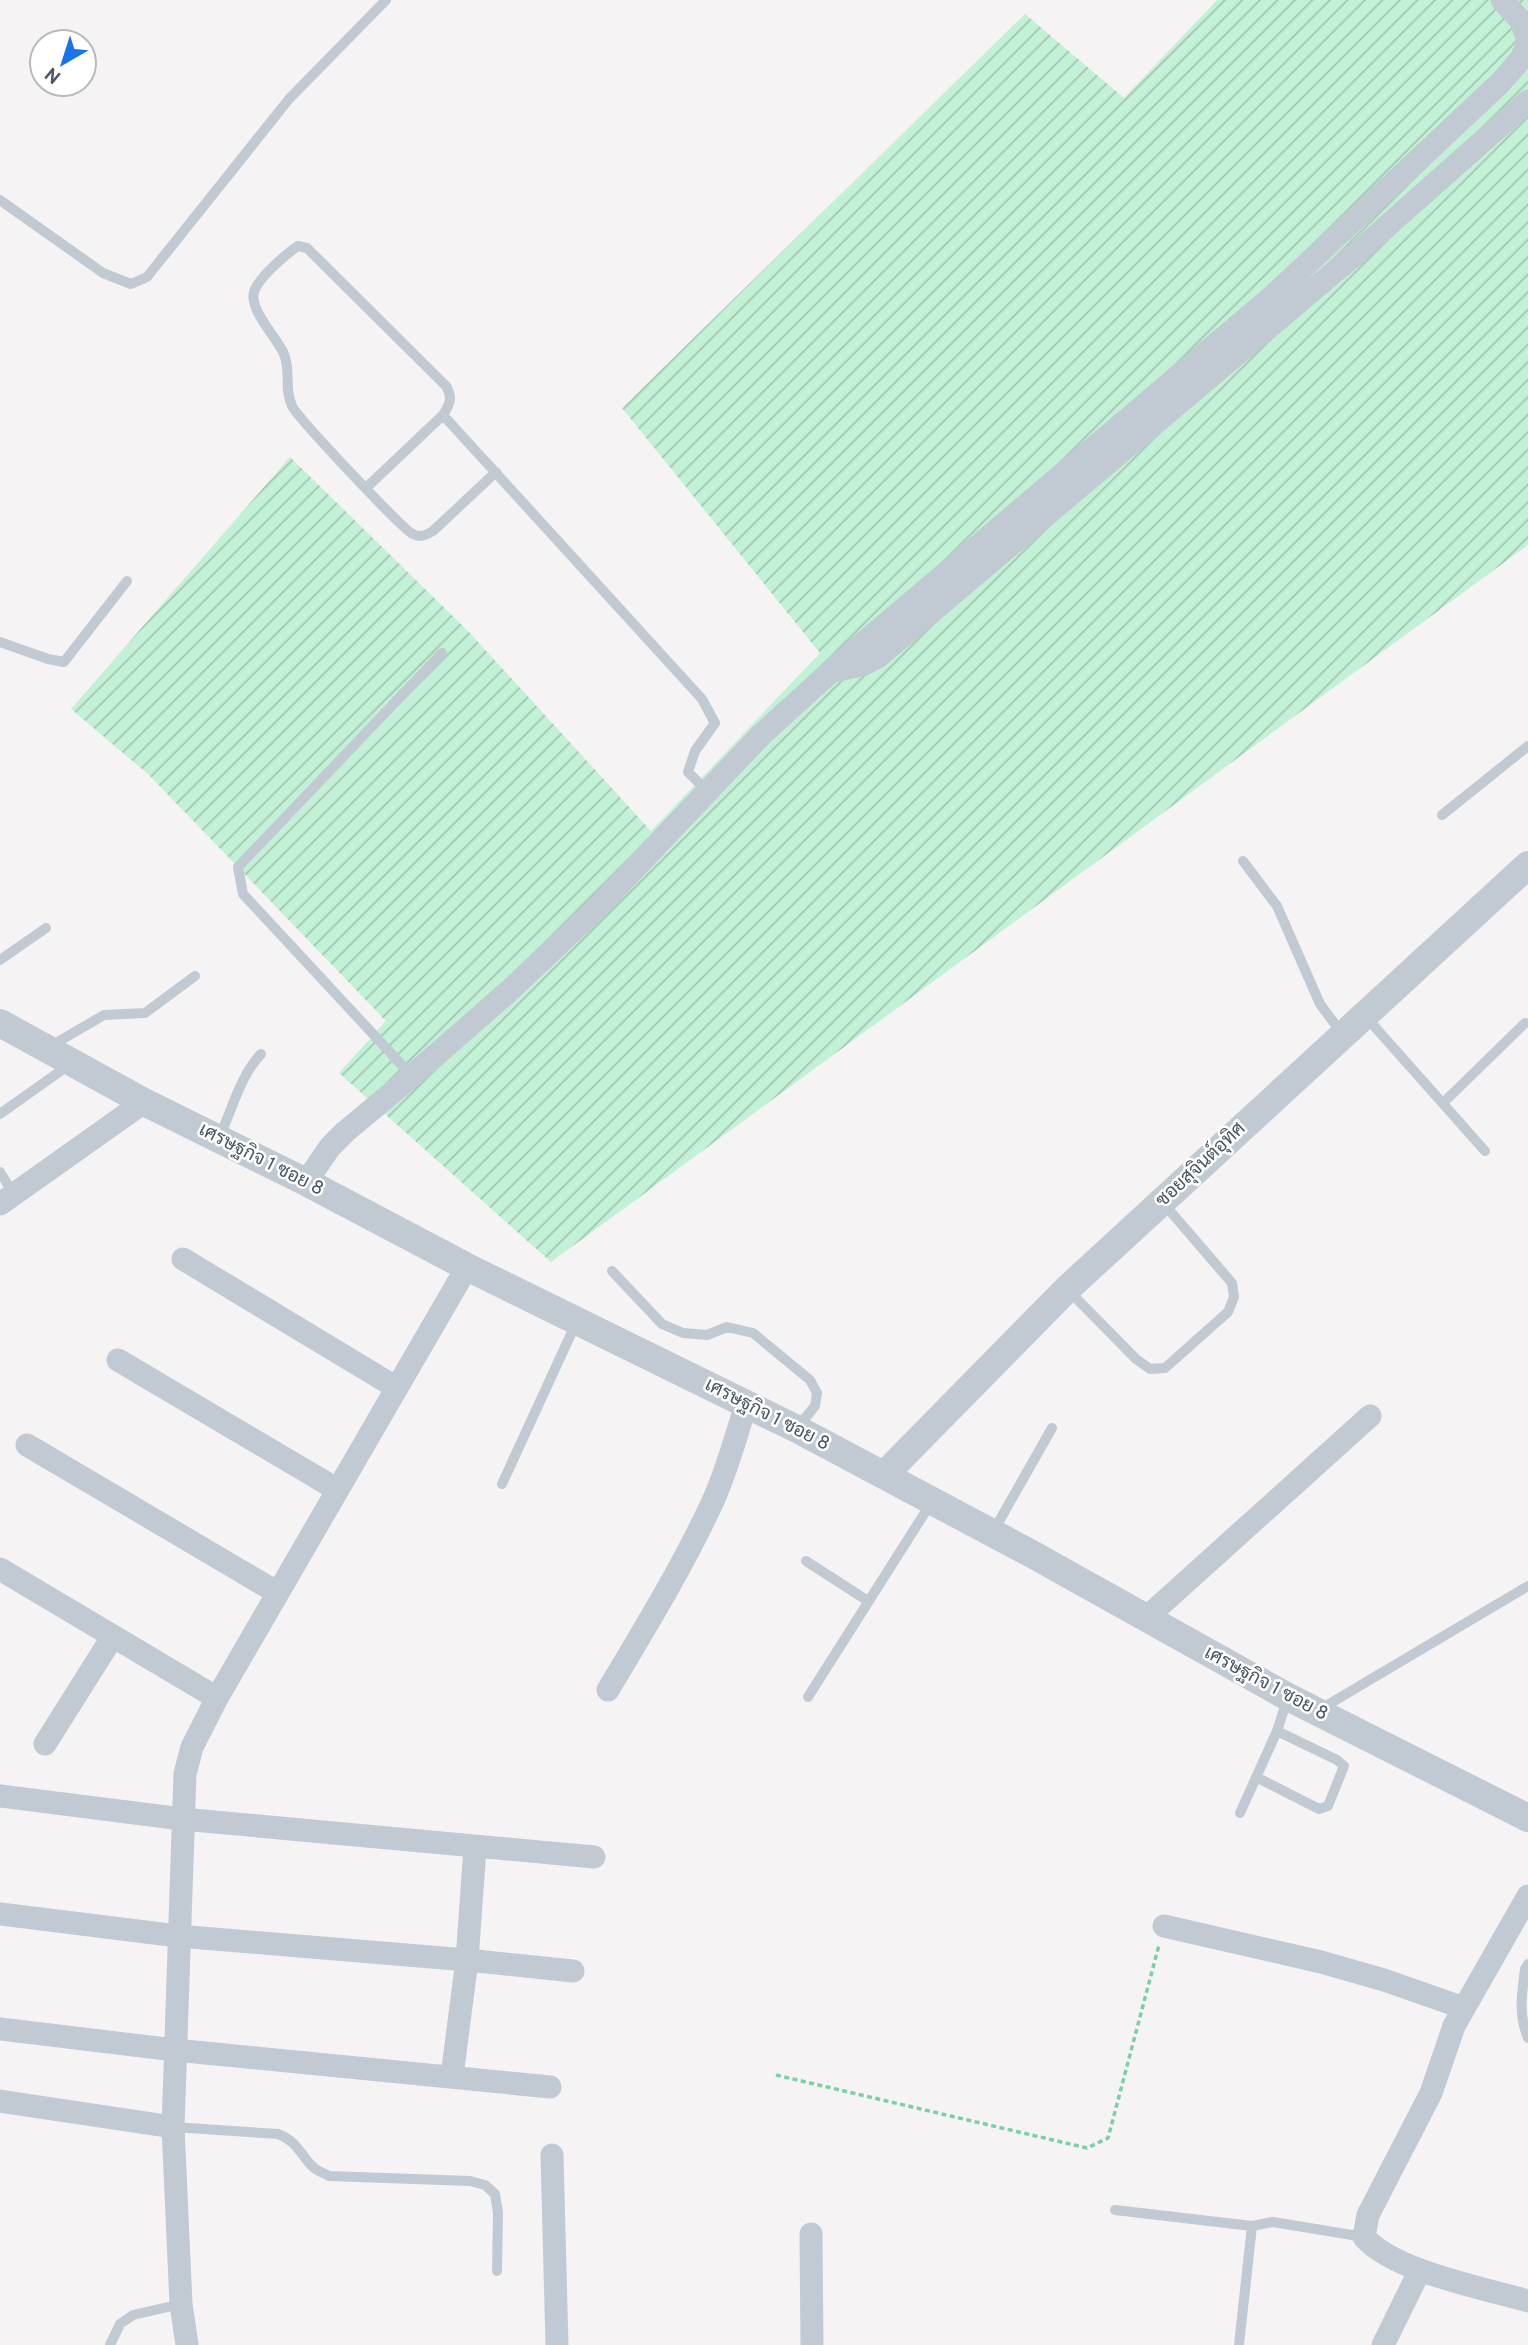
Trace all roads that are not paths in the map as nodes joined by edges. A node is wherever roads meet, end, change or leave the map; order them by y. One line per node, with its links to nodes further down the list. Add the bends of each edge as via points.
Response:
1 (386, 0): 5 (lane, via 289,99 147,277 131,284 103,273)
2 (1502, 0): 3 (street, via 1521,21)
3 (1528, 42): 12 (street, via 1521,59 1500,83 1274,295)
4 (1528, 101): 12 (street, via 1352,257 879,656 862,665)
5 (0, 200)
6 (443, 415): 7 (lane); 8 (lane); 8 (lane, via 450,404 446,386 307,248 289,251 261,281 254,303 285,356 292,407)
7 (496, 472): 8 (lane, via 423,536 402,527); 14 (lane, via 702,699 715,723 695,751 688,772)
8 (366, 488)
9 (127, 581): 10 (lane, via 64,662)
10 (0, 642)
11 (442, 653): 28 (lane, via 239,867 243,894)
12 (831, 671): 14 (street)
13 (1528, 746): 15 (lane)
14 (708, 792): 28 (street, via 597,908)
15 (1442, 815)
16 (1243, 860): 24 (lane, via 1277,906 1320,1004)
17 (1528, 865): 21 (street, ซอยสุจินต์อุทิศ)
18 (46, 928): 19 (lane)
19 (0, 960)
20 (195, 976): 25 (lane, via 145,1013 104,1015)
21 (1365, 1014): 24 (street, ซอยสุจินต์อุทิศ); 30 (lane)
22 (0, 1023): 25 (street, เศรษฐกิจ 1 ซอย 8)
23 (1525, 1023): 30 (lane)
24 (1343, 1035): 37 (street, ซอยสุจินต์อุทิศ)
25 (47, 1048): 27 (street, เศรษฐกิจ 1 ซอย 8)
26 (261, 1054): 32 (lane, via 242,1083)
27 (73, 1063): 29 (street, เศรษฐกิจ 1 ซอย 8); 31 (lane)
28 (412, 1076): 35 (street, via 330,1147)
29 (144, 1102): 32 (street, เศรษฐกิจ 1 ซอย 8); 36 (street)
30 (1443, 1103): 33 (lane)
31 (0, 1114)
32 (219, 1138): 35 (street, เศรษฐกิจ 1 ซอย 8)
33 (1485, 1151)
34 (0, 1172): 36 (lane)
35 (306, 1182): 39 (street, เศรษฐกิจ 1 ซอย 8)
36 (7, 1199)
37 (1162, 1202): 41 (street, ซอยสุจินต์อุทิศ); 41 (lane, via 1232,1283 1234,1297 1228,1312 1166,1368 1150,1368)
38 (183, 1259): 44 (street)
39 (467, 1267): 42 (street, เศรษฐกิจ 1 ซอย 8); 44 (street)
40 (612, 1271): 48 (lane, via 662,1324 683,1333 707,1335 726,1327 753,1333 810,1380 817,1393 815,1406)
41 (1067, 1289): 50 (street, ซอยสุจินต์อุทิศ)
42 (577, 1321): 45 (street, เศรษฐกิจ 1 ซอย 8); 51 (lane)
43 (118, 1360): 52 (street)
44 (397, 1388): 52 (street)
45 (746, 1404): 48 (street, เศรษฐกิจ 1 ซอย 8); 62 (street, via 713,1500)
46 (1370, 1416): 60 (street)
47 (1052, 1428): 54 (lane)
48 (797, 1429): 50 (street, เศรษฐกิจ 1 ซอย 8)
49 (27, 1445): 58 (street)
50 (884, 1475): 53 (street, เศรษฐกิจ 1 ซอย 8)
51 (502, 1484)
52 (338, 1490): 58 (street)
53 (932, 1501): 54 (street, เศรษฐกิจ 1 ซอย 8); 59 (lane)
54 (992, 1534): 60 (street, เศรษฐกิจ 1 ซอย 8)
55 (806, 1561): 59 (lane)
56 (0, 1569): 61 (street)
57 (1528, 1586): 66 (lane)
58 (278, 1593): 64 (street)
59 (868, 1601): 65 (lane)
60 (1146, 1618): 63 (street, เศรษฐกิจ 1 ซอย 8)
61 (113, 1636): 64 (street); 68 (street)
62 (608, 1690)
63 (1288, 1697): 66 (street, เศรษฐกิจ 1 ซอย 8); 67 (lane)
64 (217, 1698): 73 (street, via 192,1747)
65 (808, 1698)
66 (1317, 1711): 72 (street, เศรษฐกิจ 1 ซอย 8)
67 (1277, 1731): 69 (lane); 69 (lane, via 1344,1766 1328,1806 1319,1808)
68 (45, 1744)
69 (1256, 1777): 71 (lane)
70 (0, 1796): 73 (street)
71 (1240, 1813)
72 (1528, 1818)
73 (182, 1819): 74 (street); 79 (street)
74 (475, 1848): 75 (street); 80 (street)
75 (594, 1857)
76 (1528, 1896): 83 (street)
77 (0, 1914): 79 (street)
78 (1164, 1926): 83 (street, via 1321,1962)
79 (178, 1936): 80 (street); 86 (street)
80 (467, 1960): 82 (street); 87 (street)
81 (1527, 1969): 85 (lane, via 1521,2003)
82 (573, 1972)
83 (1464, 2008): 95 (street, via 1431,2093 1368,2215)
84 (0, 2029): 86 (street)
85 (1528, 2038)
86 (175, 2050): 87 (street); 90 (street)
87 (452, 2076): 88 (street)
88 (550, 2087)
89 (0, 2101): 90 (street)
90 (173, 2127): 96 (lane, via 278,2134 329,2176 485,2185 495,2194 498,2213); 99 (street)
91 (552, 2155): 102 (street)
92 (1115, 2210): 93 (lane)
93 (1252, 2227): 95 (lane, via 1273,2222); 104 (lane)
94 (811, 2234): 103 (street)
95 (1364, 2237): 97 (street, via 1373,2248)
96 (497, 2270)
97 (1420, 2270): 98 (street); 105 (street)
98 (1528, 2301)
99 (181, 2304): 100 (lane, via 133,2315 120,2323); 101 (street)
100 (110, 2345)
101 (187, 2345)
102 (557, 2345)
103 (811, 2345)
104 (1239, 2345)
105 (1383, 2345)

